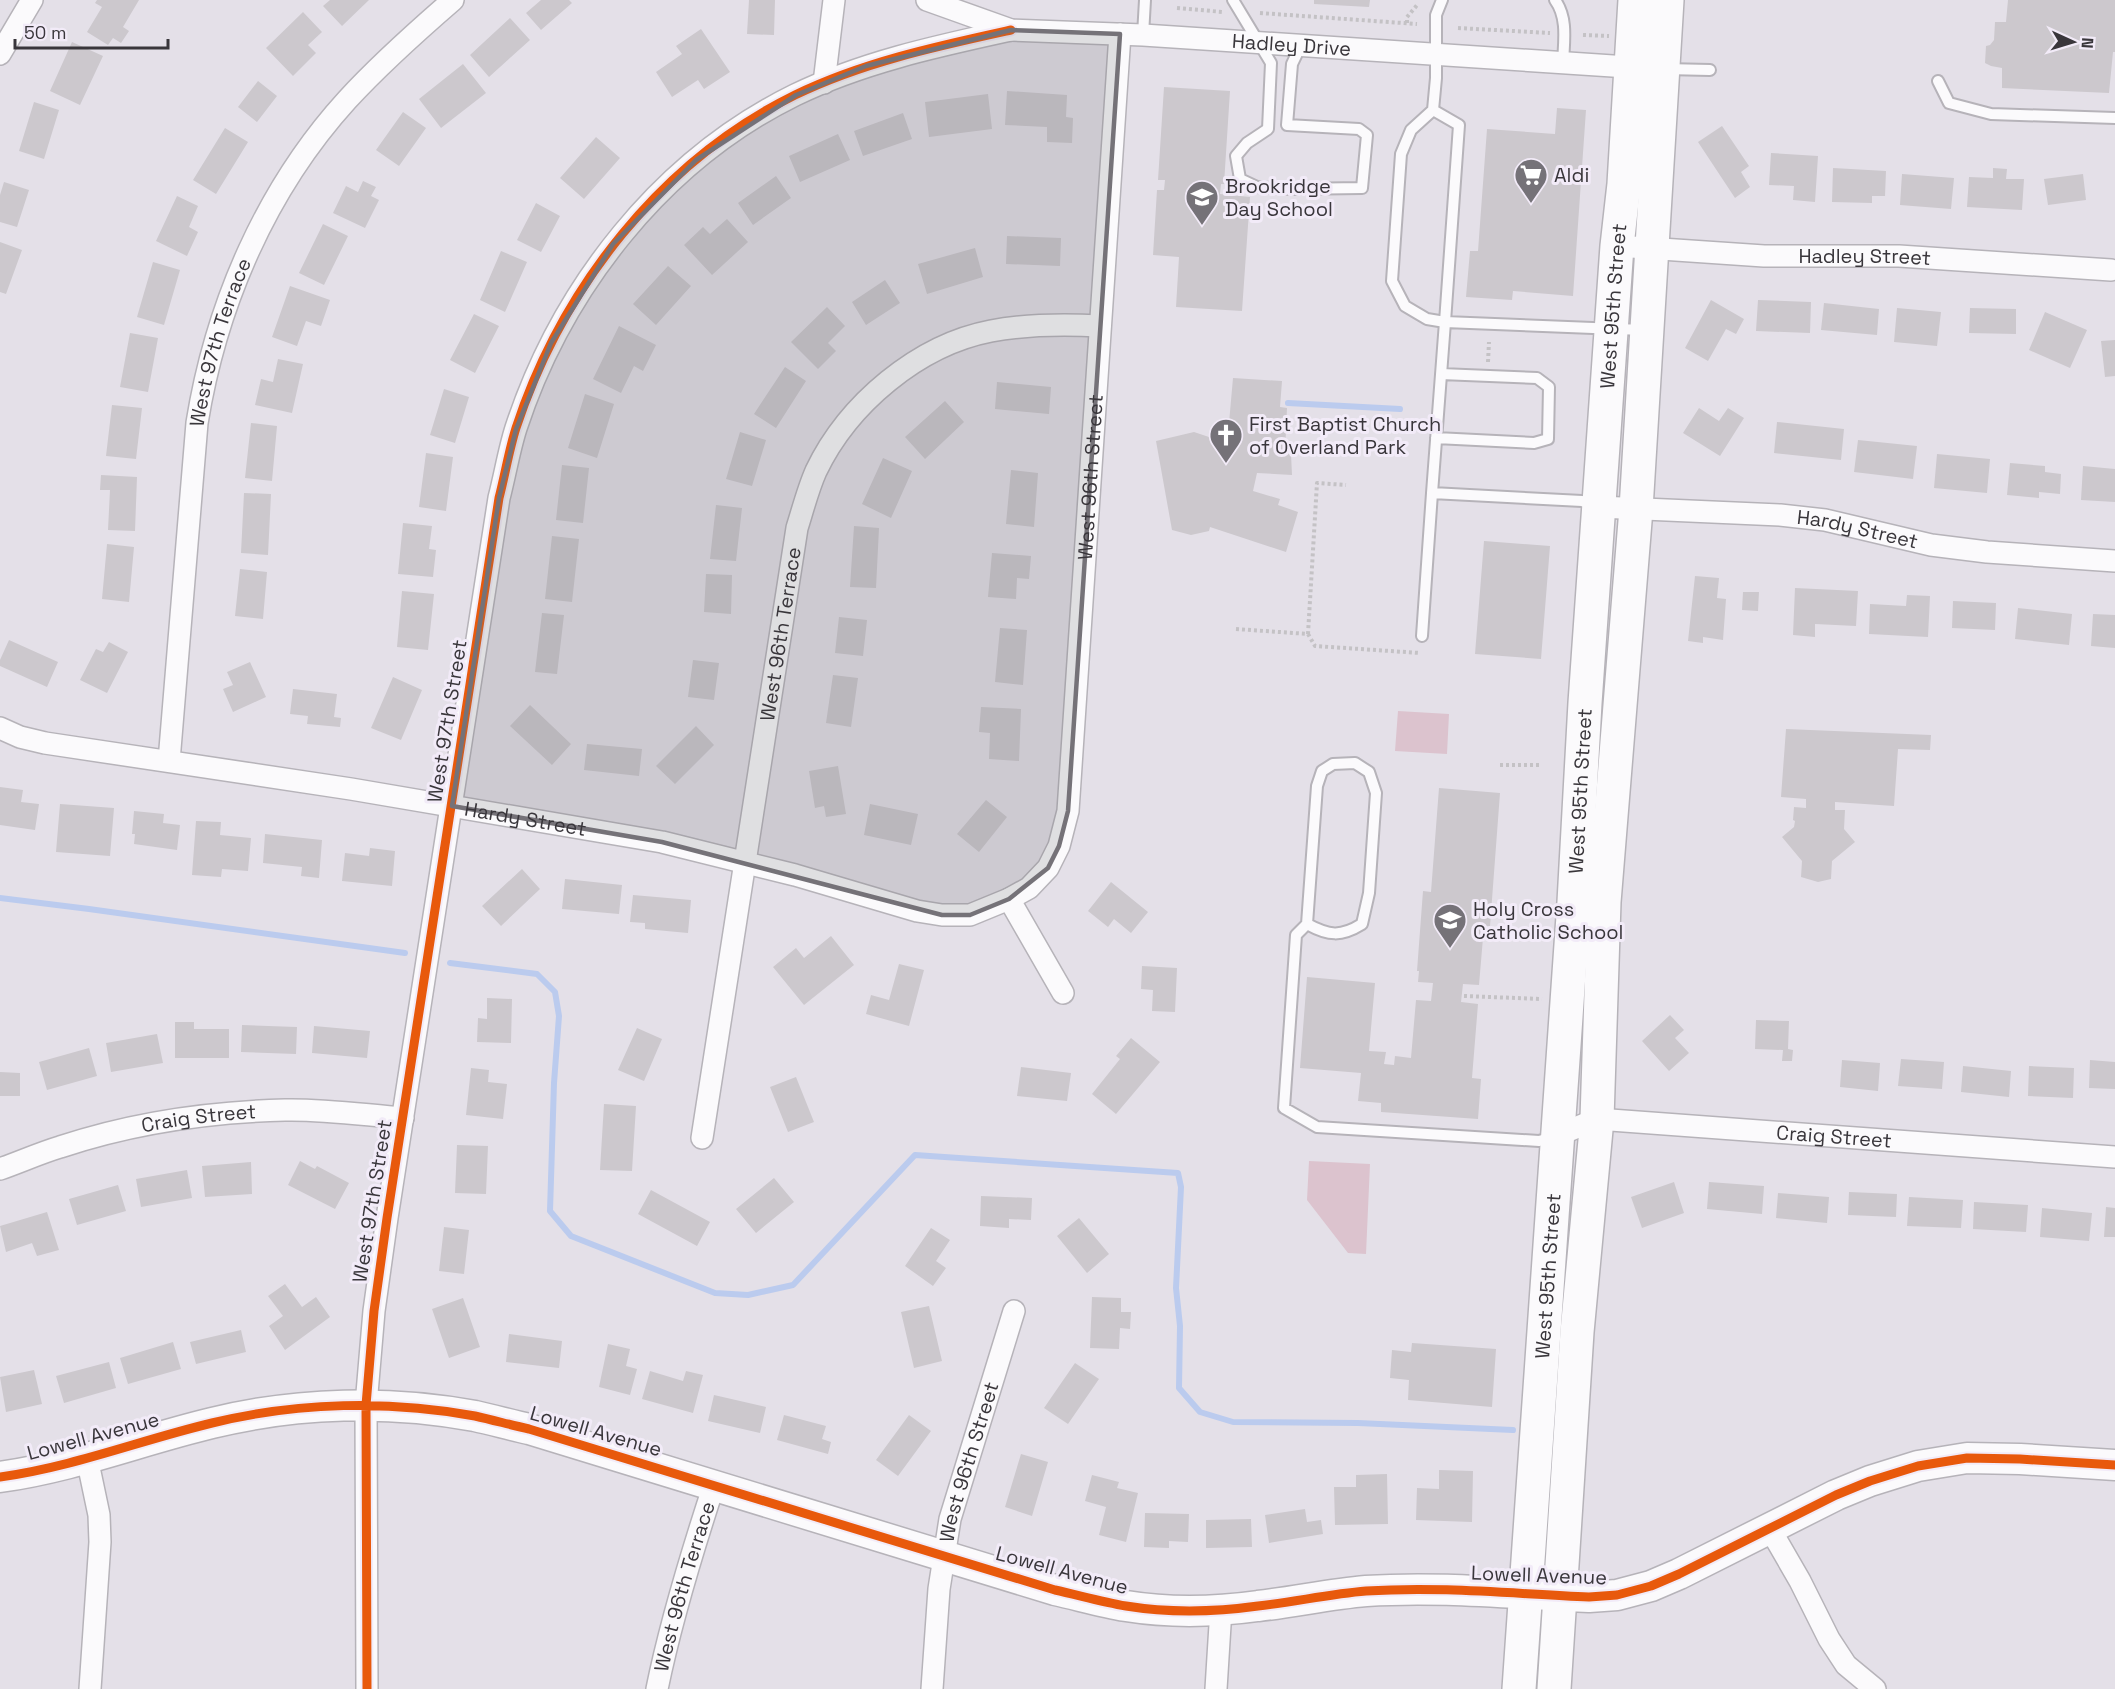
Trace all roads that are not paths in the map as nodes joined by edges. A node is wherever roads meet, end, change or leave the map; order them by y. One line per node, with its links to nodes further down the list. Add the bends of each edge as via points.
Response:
1 (32, 0): 16 (street)
2 (453, 0): 40 (street, West 97th Terrace, via 385,60 309,147 270,208 238,274 219,325 197,423)
3 (834, 0): 22 (street)
4 (927, 0): 11 (street, Hadley Drive)
5 (1145, 0): 13 (lane)
6 (1233, 0): 14 (lane)
7 (1442, 0): 17 (lane, via 1436,15)
8 (1555, 0): 18 (lane, via 1562,12)
9 (1635, 0): 19 (main road, West 95th Street)
10 (1667, 0): 19 (main road, West 95th Street)
11 (1011, 30): 12 (street, Hadley Drive); 22 (street, West 97th Street, via 933,47)
12 (1120, 34): 13 (street, Hadley Drive); 29 (street, West 96th Street)
13 (1143, 35): 14 (street, Hadley Drive)
14 (1259, 43): 15 (street, Hadley Drive); 15 (lane, via 1271,63 1268,129 1236,156 1240,179 1257,187 1362,188 1367,135 1359,129 1287,125 1292,64)
15 (1301, 45): 17 (street, Hadley Drive)
16 (0, 54)
17 (1435, 54): 18 (street, Hadley Drive); 23 (lane)
18 (1563, 63): 19 (street, Hadley Drive)
19 (1646, 68): 20 (lane); 25 (main road, West 95th Street, via 1624,184); 26 (main road, West 95th Street)
20 (1710, 70)
21 (1938, 81): 24 (lane, via 1949,103 1991,114)
22 (824, 83): 41 (street, West 97th Street, via 796,95 696,159 613,244 551,343 516,429 500,498)
23 (1433, 110): 28 (lane, via 1459,125); 28 (lane, via 1411,130 1401,154 1392,281 1406,306 1427,319)
24 (2115, 118)
25 (1617, 246): 26 (street, Hadley Street); 30 (main road, West 95th Street)
26 (1651, 248): 27 (street, Hadley Street, via 1764,256 1899,256); 31 (main road, West 95th Street)
27 (2111, 270)
28 (1445, 322): 30 (lane); 32 (lane)
29 (1100, 326): 42 (street, West 96th Terrace, via 1030,325 990,331 946,345 906,368 870,396 841,429 815,473 797,528); 43 (street, West 96th Street, via 1068,811 1059,846 1048,868 1029,888)
30 (1611, 329): 31 (lane); 35 (main road, West 95th Street)
31 (1646, 330): 36 (main road, West 95th Street)
32 (1441, 374): 33 (lane); 33 (lane, via 1537,378 1549,387 1548,439 1534,443)
33 (1436, 438): 34 (lane)
34 (1432, 493): 35 (lane, via 1582,501); 38 (lane)
35 (1599, 507): 36 (street, Hardy Street); 48 (main road, West 95th Street)
36 (1636, 509): 37 (street, Hardy Street, via 1780,515 1825,520 1931,545); 47 (main road, West 95th Street, via 1604,902)
37 (2115, 561)
38 (1422, 636)
39 (0, 729): 40 (street, Hardy Street, via 45,743)
40 (169, 761): 41 (street, Hardy Street)
41 (452, 806): 42 (street, Hardy Street, via 662,842); 46 (street, West 97th Street)
42 (746, 862): 43 (street, Hardy Street, via 942,915 970,915); 49 (street, West 96th Terrace)
43 (1009, 899): 45 (street)
44 (1307, 924): 44 (lane, via 1321,932 1346,933 1362,924 1369,893 1376,793 1369,772 1355,763 1333,764 1322,771 1317,786); 48 (lane, via 1296,935 1284,1108 1317,1127 1539,1141)
45 (1063, 993)
46 (403, 1118): 51 (street, Craig Street, via 312,1110 217,1114 108,1133); 55 (street, West 97th Street, via 374,1311)
47 (1597, 1119): 48 (street, Craig Street); 50 (street, Craig Street); 53 (main road, West 95th Street)
48 (1556, 1136): 52 (main road, West 95th Street)
49 (702, 1138)
50 (2115, 1157)
51 (0, 1169)
52 (1547, 1292): 53 (main road); 62 (main road, West 95th Street)
53 (1582, 1294): 63 (main road, West 95th Street)
54 (1014, 1311): 61 (street, West 96th Street, via 950,1520)
55 (366, 1405): 56 (street, Lowell Avenue, via 249,1415); 59 (street, Lowell Avenue, via 476,1416); 66 (street, West 97th Street)
56 (87, 1458): 58 (street, Lowell Avenue); 65 (street, via 99,1515 100,1542)
57 (2115, 1465): 60 (street, Lowell Avenue, via 1966,1458 1918,1466 1853,1488)
58 (0, 1477)
59 (714, 1485): 61 (street, Lowell Avenue); 67 (street, West 96th Terrace, via 686,1573)
60 (1770, 1529): 63 (street, Lowell Avenue, via 1651,1586 1617,1595); 72 (street, via 1846,1665)
61 (944, 1556): 64 (street, Lowell Avenue, via 1055,1590 1125,1606); 68 (street, West 96th Street)
62 (1526, 1594): 63 (street, Lowell Avenue); 64 (street, Lowell Avenue, via 1422,1589 1366,1591); 70 (main road, West 95th Street)
63 (1561, 1596): 71 (main road, West 95th Street)
64 (1221, 1610): 69 (street)
65 (90, 1689)
66 (367, 1689)
67 (657, 1689)
68 (932, 1689)
69 (1216, 1689)
70 (1519, 1689)
71 (1554, 1689)
72 (1875, 1689)

